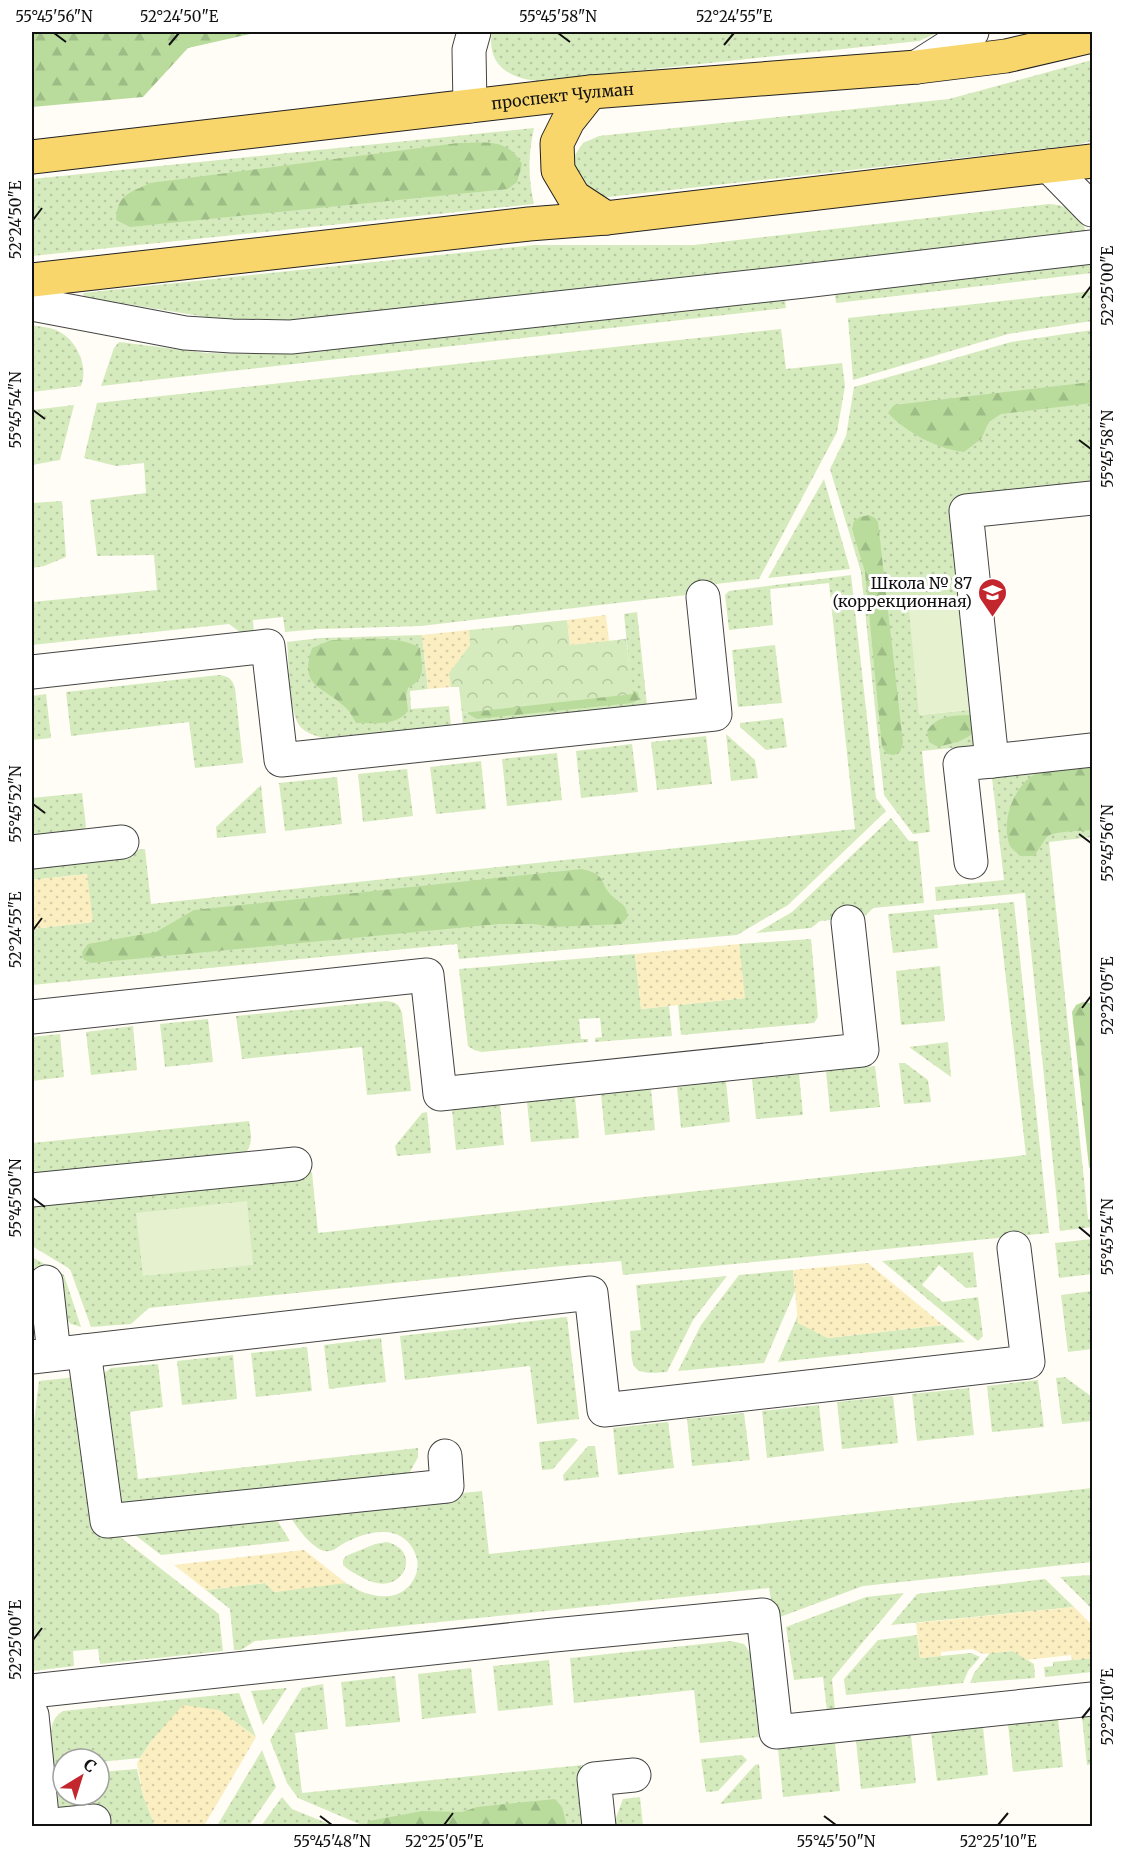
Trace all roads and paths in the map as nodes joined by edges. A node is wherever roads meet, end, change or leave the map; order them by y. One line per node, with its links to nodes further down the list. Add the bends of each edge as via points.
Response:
1 (474, 32): 6 (street, via 469,50)
2 (972, 32): 4 (street)
3 (1092, 36): 4 (main road, проспект Чулман, via 1006,56)
4 (916, 67): 5 (main road, проспект Чулман)
5 (591, 92): 6 (main road, проспект Чулман); 11 (main road, via 568,121 557,143 558,170 574,197)
6 (470, 106): 7 (main road, проспект Чулман)
7 (32, 157)
8 (1092, 160): 9 (main road)
9 (1049, 166): 10 (street); 11 (main road)
10 (1092, 210)
11 (606, 218): 13 (main road)
12 (1092, 247): 14 (street, via 291,337 185,333)
13 (32, 280)
14 (32, 304)
15 (1092, 498): 19 (street, via 966,511)
16 (703, 597): 17 (street, via 716,714 281,760 268,646)
17 (32, 672)
18 (1092, 750): 19 (street)
19 (992, 761): 22 (street, via 960,764)
20 (122, 842): 21 (street)
21 (32, 852)
22 (971, 862)
23 (848, 922): 24 (street, via 862,1050 440,1094 427,975)
24 (32, 1017)
25 (296, 1164): 26 (street)
26 (32, 1190)
27 (1014, 1248): 29 (street, via 1028,1362 616,1409 604,1410 591,1293)
28 (46, 1282): 29 (street)
29 (56, 1354): 30 (street, via 107,1521 447,1486)
30 (445, 1456)
31 (32, 1691): 32 (street, via 763,1615 776,1732)
32 (1092, 1699)
33 (32, 1729): 36 (street)
34 (634, 1774): 37 (street, via 594,1779)
35 (94, 1821): 36 (street)
36 (43, 1826)
37 (599, 1827)

